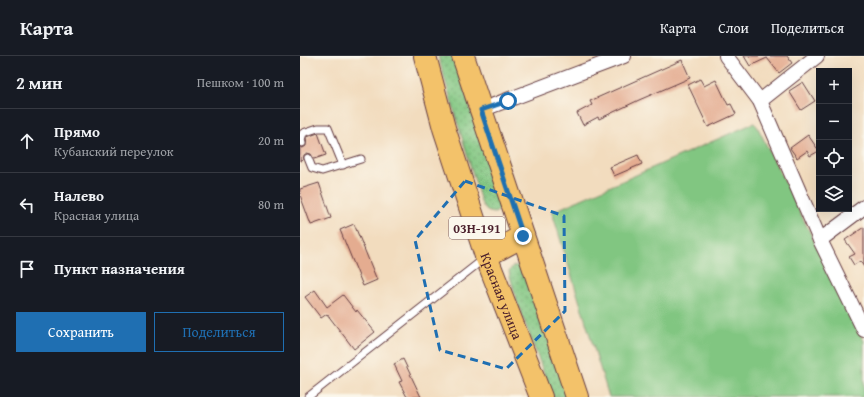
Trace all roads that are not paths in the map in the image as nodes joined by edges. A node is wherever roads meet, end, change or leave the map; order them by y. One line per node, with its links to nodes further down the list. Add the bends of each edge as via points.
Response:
1 (425, 56): 15 (main road, Красная улица / 03Н-191, via 444,128)
2 (463, 56): 7 (main road, 03Н-191)
3 (624, 56): 7 (street)
4 (726, 56): 6 (street)
5 (817, 56): 6 (street)
6 (760, 101): 14 (street)
7 (481, 110): 13 (main road, 03Н-191)
8 (302, 143): 11 (lane, via 303,133 328,128)
9 (308, 158): 11 (lane, via 312,168 322,171)
10 (361, 159): 11 (lane)
11 (343, 165)
12 (864, 208): 14 (street)
13 (523, 236): 15 (main road); 19 (main road, 03Н-191)
14 (820, 240): 16 (street)
15 (486, 256): 17 (lane); 18 (main road, Красная улица / 03Н-191)
16 (864, 330)
17 (308, 397)
18 (541, 397)
19 (577, 397)

